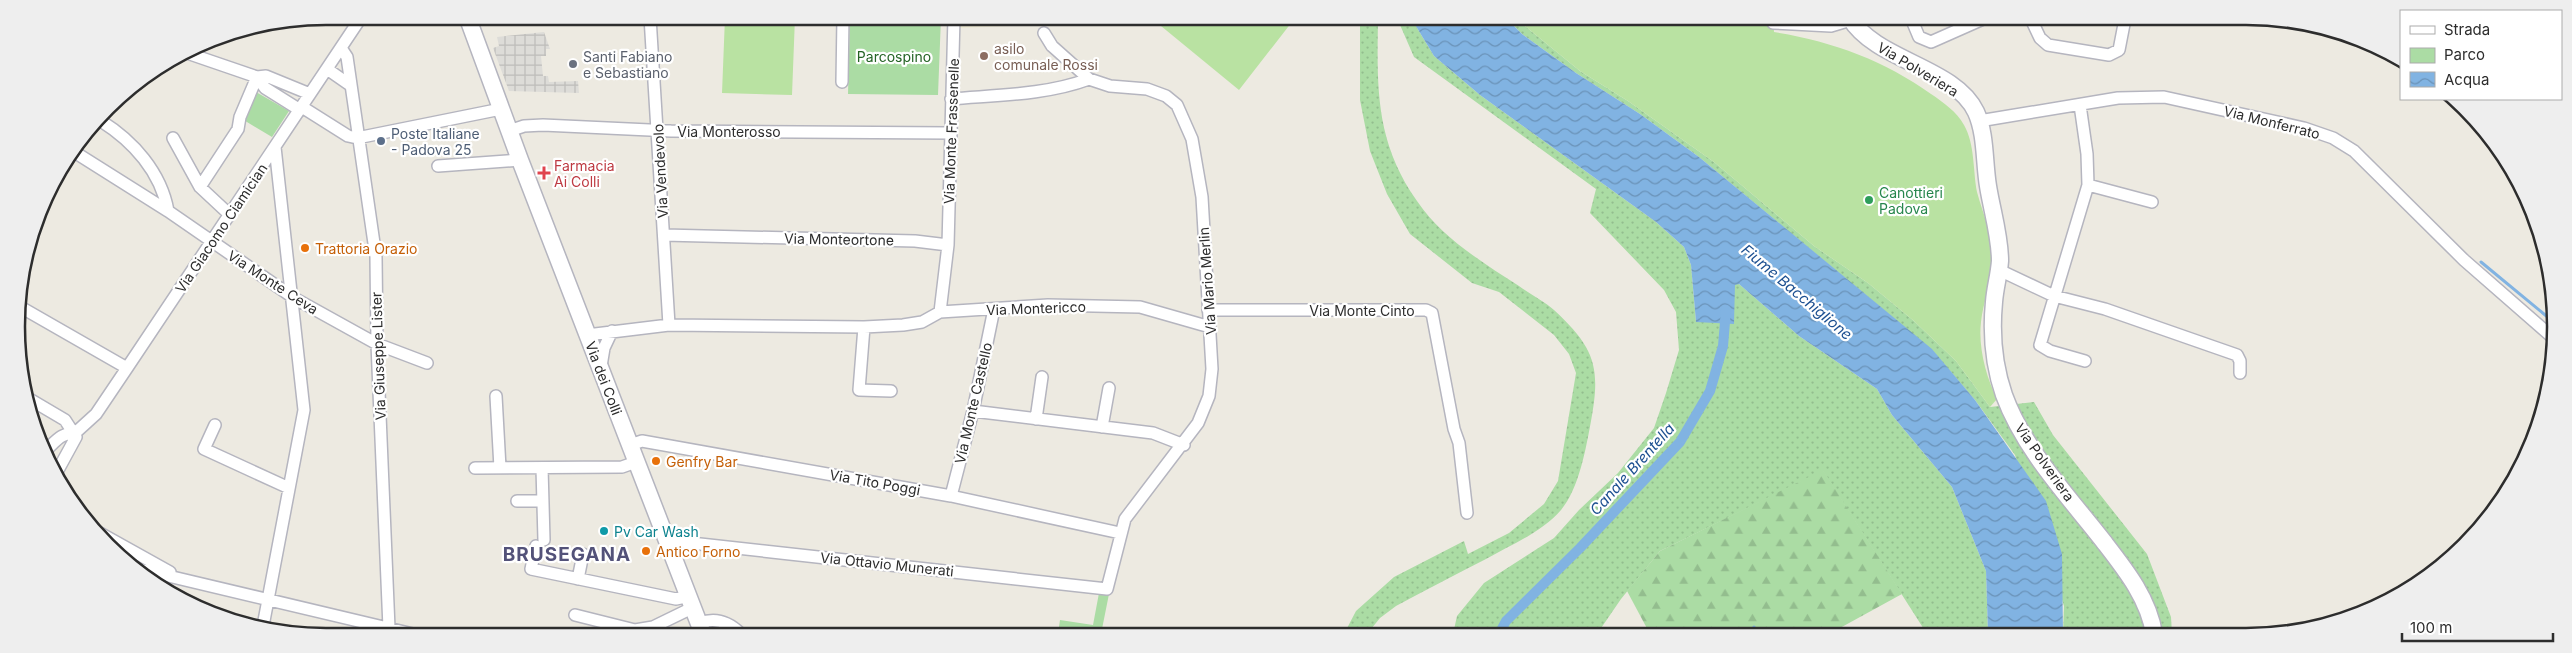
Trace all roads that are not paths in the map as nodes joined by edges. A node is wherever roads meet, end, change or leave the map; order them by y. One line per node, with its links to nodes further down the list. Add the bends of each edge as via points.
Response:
1 (356, 25): 14 (street, Via Giacomo Ciamician)
2 (470, 25): 25 (street, Via dei Colli)
3 (651, 25): 28 (street, Via Vendevolo)
4 (843, 25): 19 (street)
5 (954, 25): 22 (street, Via Monte Frassenelle)
6 (1812, 25): 7 (street, Via Polveriera)
7 (1834, 25)
8 (1855, 25): 26 (street, Via Polveriera, via 1874,42 1958,91 1969,101)
9 (1914, 25): 10 (street, via 1919,37 1931,42)
10 (1968, 25)
11 (2034, 25): 12 (street, via 2048,45 2109,55 2119,50)
12 (2124, 25)
13 (1044, 33): 18 (street, Via Mario Merlin, via 1052,46)
14 (341, 48): 16 (street, Via Giacomo Ciamician); 20 (street, Via Giuseppe Lister, via 347,57)
15 (194, 55): 17 (street)
16 (327, 70): 20 (street); 21 (street, Via Giacomo Ciamician)
17 (257, 77): 21 (street, via 266,76); 24 (street, via 265,88); 38 (street, via 238,129)
18 (1089, 80): 22 (street, via 1026,92); 50 (street, Via Mario Merlin, via 1110,86 1147,89 1166,96 1177,105 1192,139 1202,197)
19 (842, 82)
20 (350, 85): 32 (street, Via Giuseppe Lister)
21 (310, 94): 24 (street, Via Giacomo Ciamician)
22 (952, 99): 30 (street, Via Monte Frassenelle)
23 (2080, 105): 26 (street, Via Monferrato); 37 (street, via 2088,154); 56 (street, Via Monferrato, via 2118,98 2164,97 2304,128 2333,138 2354,151 2464,260)
24 (301, 109): 32 (street); 33 (street, Via Giacomo Ciamician)
25 (501, 109): 29 (street, Via dei Colli); 32 (street)
26 (1979, 121): 45 (street, Via Polveriera)
27 (104, 123): 40 (street, via 138,150 165,196)
28 (658, 130): 29 (street, Via Monterosso, via 542,125); 30 (street, Via Monterosso); 42 (street, Via Vendevolo)
29 (509, 131): 35 (street, Via dei Colli)
30 (950, 133): 44 (street, Via Monte Frassenelle)
31 (173, 138): 38 (street)
32 (357, 138): 58 (street, Via Giuseppe Lister, via 376,257)
33 (275, 147): 41 (street, Via Giacomo Ciamician); 47 (street)
34 (79, 155): 40 (street, Via Monte Ceva)
35 (520, 160): 36 (street); 57 (street, Via dei Colli)
36 (438, 166)
37 (2088, 185): 39 (street); 46 (street)
38 (200, 187): 41 (street)
39 (2152, 202)
40 (168, 210): 43 (street, Via Monte Ceva)
41 (230, 215): 43 (street, Via Giacomo Ciamician)
42 (664, 235): 44 (street, Via Monteortone, via 915,241); 52 (street, Via Vendevolo)
43 (212, 242): 47 (street, Via Monte Ceva); 61 (street, Via Giacomo Ciamician)
44 (948, 245): 51 (street)
45 (1999, 270): 46 (street); 106 (street, Via Polveriera, via 1992,327 2004,397 2040,460 2133,582 2148,610)
46 (2054, 296): 59 (street, via 2040,345); 63 (street, via 2105,309 2237,355)
47 (294, 298): 58 (street, Via Monte Ceva); 82 (street, via 304,410)
48 (26, 310): 61 (street)
49 (994, 310): 51 (street, Via Montericco); 54 (street, Via Montericco, via 1048,305 1140,307); 69 (street, Via Monte Castello)
50 (1208, 310): 54 (street, Via Mario Merlin); 86 (street, Via Monte Cinto, via 1426,310 1432,313 1459,443)
51 (940, 312): 53 (street, Via Montericco, via 922,322)
52 (669, 324): 53 (street, Via Montericco); 55 (street, Via Montericco)
53 (864, 327): 66 (street, via 859,390)
54 (1210, 327): 74 (street, Via Mario Merlin, via 1212,369 1209,396)
55 (612, 331): 57 (street, Via Montericco); 62 (street, via 604,348)
56 (2547, 332)
57 (587, 335): 62 (street, Via dei Colli)
58 (377, 344): 60 (street, Via Monte Ceva); 100 (street, Via Giuseppe Lister)
59 (2085, 361)
60 (427, 363)
61 (127, 368): 73 (street, Via Giacomo Ciamician, via 96,414)
62 (601, 370): 76 (street, Via dei Colli)
63 (2240, 373)
64 (1042, 377): 70 (street)
65 (1109, 388): 72 (street)
66 (891, 391)
67 (496, 396): 80 (street)
68 (34, 402): 73 (street, via 65,420)
69 (973, 411): 70 (street); 83 (street, Via Monte Castello)
70 (1036, 419): 72 (street)
71 (215, 424): 82 (street, via 204,449)
72 (1102, 427): 74 (street, via 1152,433)
73 (74, 434): 75 (street, via 68,433); 78 (street, via 76,441)
74 (1184, 445): 87 (street, Via Mario Merlin, via 1133,507)
75 (50, 446)
76 (630, 446): 77 (street, Via dei Colli); 83 (street, Via Tito Poggi, via 642,441)
77 (636, 462): 81 (street, via 622,466); 88 (street, Via dei Colli)
78 (60, 467)
79 (475, 468): 80 (street)
80 (500, 468): 81 (street)
81 (542, 468): 84 (street)
82 (289, 488): 95 (street)
83 (951, 496): 87 (street, Via Tito Poggi)
84 (542, 501): 85 (street); 93 (street, via 540,543 531,569)
85 (518, 502)
86 (1467, 513)
87 (1120, 533): 94 (street, Via Mario Merlin)
88 (670, 544): 94 (street, Via Ottavio Munerati, via 692,543); 96 (street, Via dei Colli)
89 (583, 554): 93 (street)
90 (133, 556): 92 (street)
91 (151, 572): 92 (street)
92 (180, 578): 95 (street)
93 (578, 579): 96 (street)
94 (1105, 588)
95 (268, 600): 98 (street); 99 (street)
96 (692, 601): 102 (street); 103 (street, Via dei Colli)
97 (575, 615): 101 (street)
98 (264, 621)
99 (377, 628)
100 (381, 628)
101 (627, 628)
102 (647, 628)
103 (703, 628)
104 (704, 628): 105 (street, via 710,620)
105 (735, 628)
106 (2152, 628)

